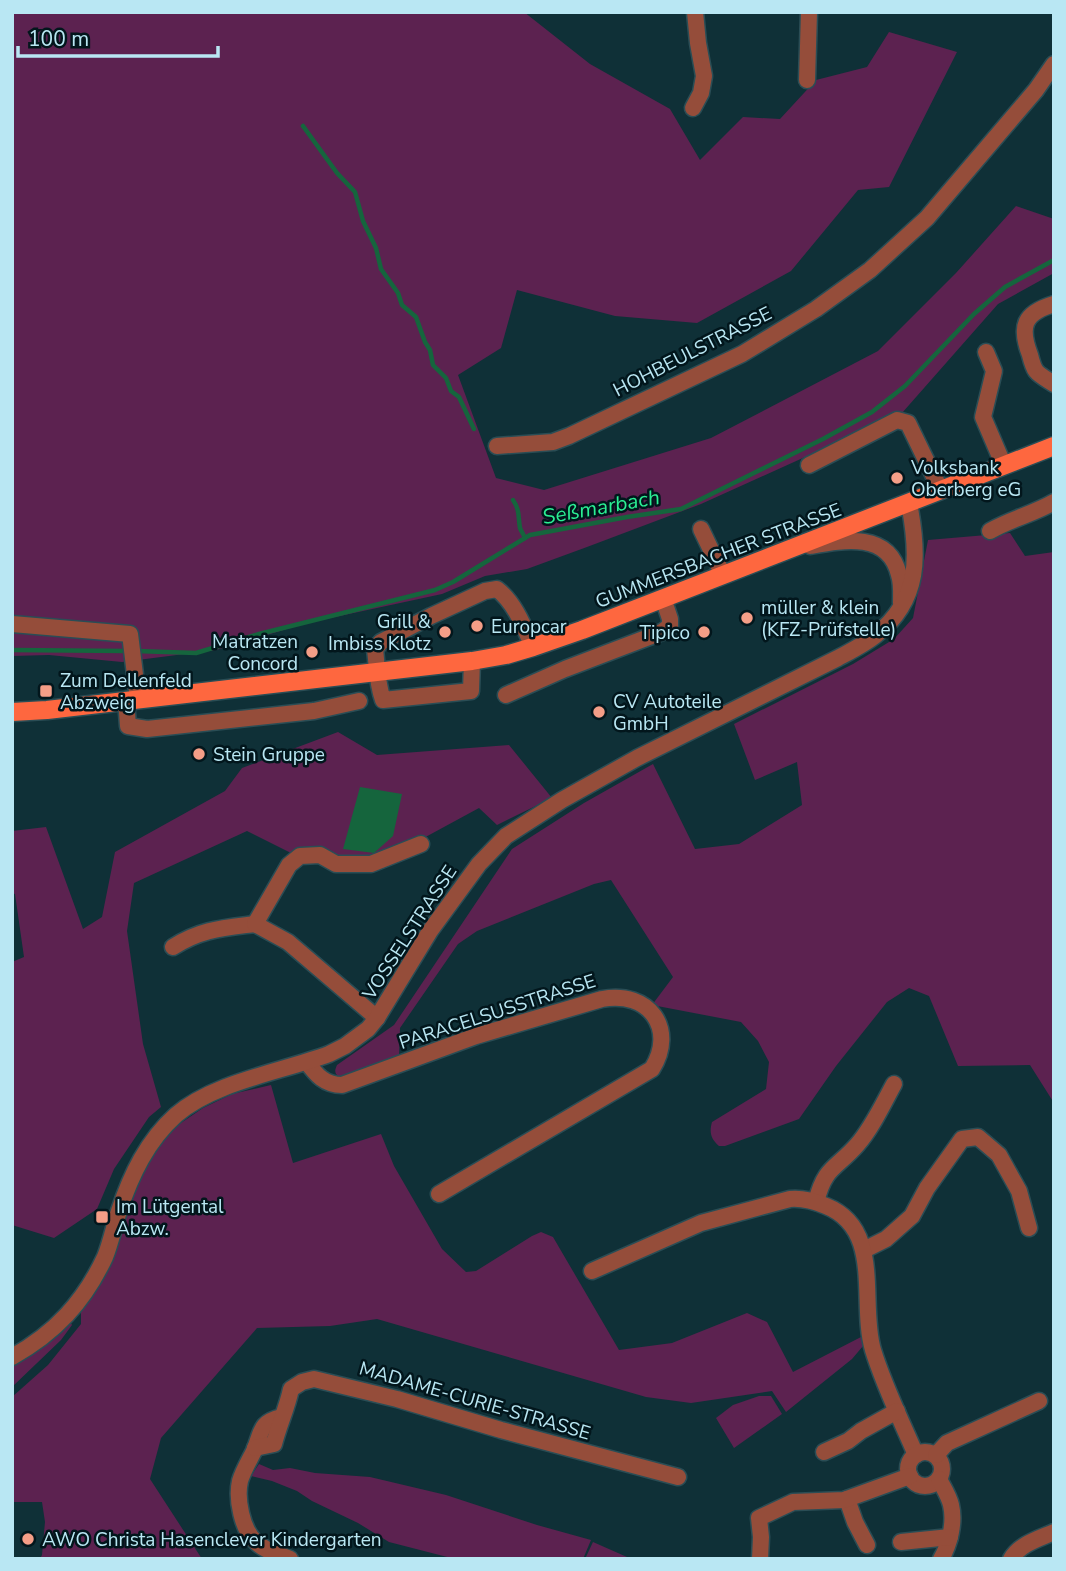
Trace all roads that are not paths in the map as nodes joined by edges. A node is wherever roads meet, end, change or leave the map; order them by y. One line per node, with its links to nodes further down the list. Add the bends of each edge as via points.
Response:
1 (695, 12): 5 (street, via 704,76)
2 (809, 12): 4 (street)
3 (1054, 64): 9 (street, HOHBEULSTRASSE, via 927,218 870,270 816,309 742,354 569,436 552,442)
4 (807, 80)
5 (693, 108)
6 (1054, 303): 8 (street, via 1030,316 1024,331 1036,371)
7 (986, 352): 12 (street, via 994,371 983,417)
8 (1054, 384)
9 (497, 446)
10 (1054, 446): 12 (main road, GUMMERSBACHER STRASSE)
11 (809, 465): 13 (street, via 897,420 908,423)
12 (1004, 466): 13 (main road, GUMMERSBACHER STRASSE)
13 (941, 491): 15 (main road, GUMMERSBACHER STRASSE)
14 (1054, 502): 17 (street)
15 (909, 503): 18 (main road, GUMMERSBACHER STRASSE); 21 (street, VOSSELSTRASSE, via 914,564 909,593)
16 (701, 529): 19 (street)
17 (990, 531)
18 (792, 549): 19 (main road, GUMMERSBACHER STRASSE); 21 (street, via 854,540 872,543 894,561)
19 (723, 575): 20 (main road, GUMMERSBACHER STRASSE)
20 (663, 598): 23 (main road, GUMMERSBACHER STRASSE); 26 (street, via 670,626 662,632)
21 (901, 606): 33 (street, VOSSELSTRASSE, via 865,643 637,758 506,836 479,864 430,931)
22 (12, 624): 27 (street, via 130,634)
23 (533, 648): 24 (main road, GUMMERSBACHER STRASSE); 25 (street, via 524,626 497,589 381,642 375,649)
24 (472, 661): 25 (main road, GUMMERSBACHER STRASSE); 25 (street, via 471,691 383,700)
25 (377, 672): 27 (main road, GUMMERSBACHER STRASSE)
26 (506, 695)
27 (132, 700): 28 (street, via 128,726 147,729); 29 (main road, GUMMERSBACHER STRASSE)
28 (359, 701)
29 (12, 712)
30 (421, 844): 31 (street, via 371,864 336,864 320,855 300,856 289,865)
31 (255, 925): 32 (street, via 190,936); 33 (street, via 288,942)
32 (173, 947)
33 (377, 1018): 34 (street, VOSSELSTRASSE, via 345,1046)
34 (307, 1062): 36 (street, PARACELSUSSTRASSE, via 331,1085 342,1085 476,1036 603,999 623,997 639,1002 655,1017 662,1040 652,1069); 41 (street, VOSSELSTRASSE, via 216,1090 176,1115 158,1133 131,1177 92,1282 72,1311)
35 (894, 1084): 37 (street, via 858,1145 825,1177)
36 (439, 1194)
37 (816, 1202): 39 (street, via 846,1217); 40 (street, via 790,1199 701,1223)
38 (1029, 1228): 39 (street, via 1019,1191 999,1155 978,1137 962,1139 912,1216)
39 (864, 1250): 43 (street, via 871,1342)
40 (592, 1271)
41 (12, 1357)
42 (1039, 1401): 46 (street, via 947,1443)
43 (897, 1411): 44 (street); 45 (street)
44 (824, 1452)
45 (916, 1455): 46 (street, via 926,1451); 47 (street, via 909,1464)
46 (936, 1455): 49 (street, via 943,1469)
47 (910, 1476): 49 (street, via 923,1486); 50 (street)
48 (678, 1477): 55 (street, MADAME-CURIE-STRASSE, via 314,1379 291,1389 274,1444 255,1448 240,1479 243,1521 254,1541)
49 (939, 1479): 52 (street, via 951,1503)
50 (847, 1499): 54 (street); 56 (street, via 793,1502 759,1518)
51 (1054, 1532): 58 (street, via 1027,1544)
52 (950, 1537): 53 (street); 57 (street)
53 (901, 1542)
54 (867, 1545)
55 (290, 1559)
56 (760, 1559)
57 (941, 1559)
58 (1011, 1559)

